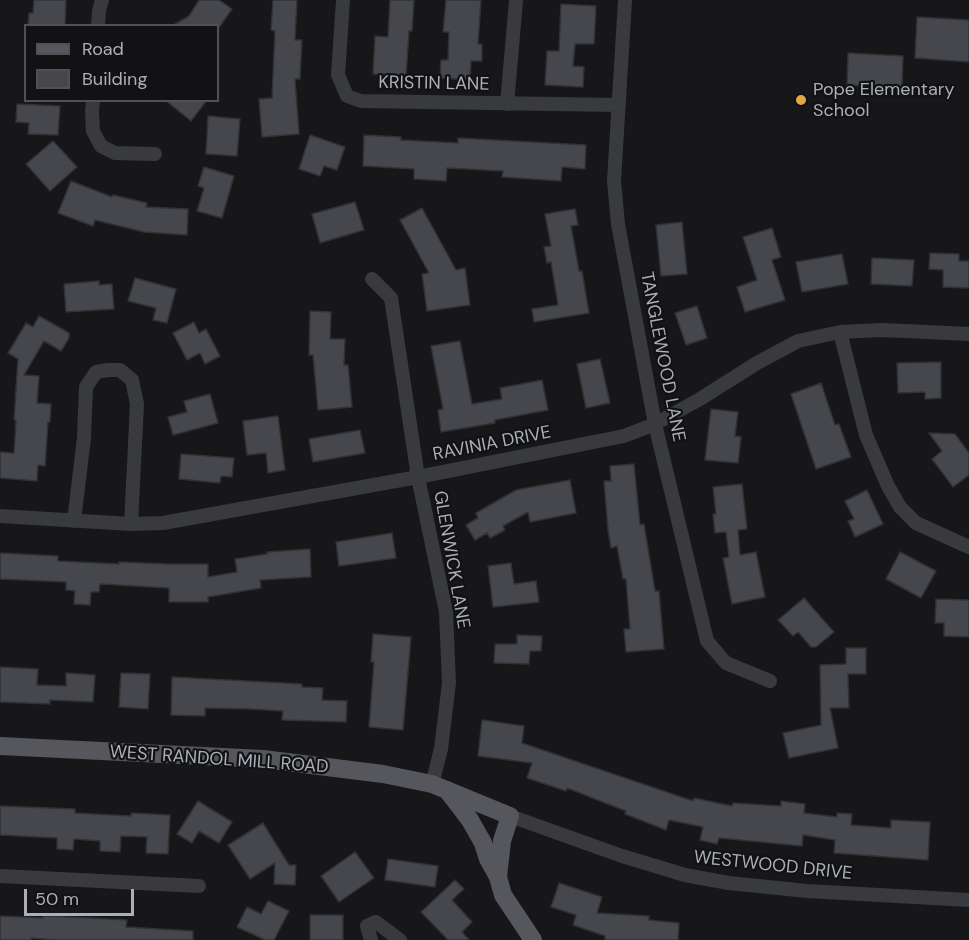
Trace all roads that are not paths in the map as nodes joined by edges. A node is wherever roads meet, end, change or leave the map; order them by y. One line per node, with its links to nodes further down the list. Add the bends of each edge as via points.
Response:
1 (102, 0): 5 (street)
2 (343, 0): 7 (street, KRISTIN LANE, via 338,75 348,96 361,101)
3 (625, 0): 8 (street, TANGLEWOOD LANE)
4 (516, 1): 7 (street)
5 (98, 24)
6 (93, 102): 9 (street, via 93,130 101,146 115,153)
7 (507, 104): 8 (street, KRISTIN LANE)
8 (619, 105): 13 (street, TANGLEWOOD LANE, via 614,181 618,224)
9 (155, 154)
10 (372, 279): 14 (street, GLENWICK LANE, via 391,298)
11 (840, 332): 12 (street, RAVINIA DRIVE); 13 (street, RAVINIA DRIVE, via 798,341); 18 (street, via 866,435 900,507 916,523)
12 (969, 333)
13 (655, 424): 14 (street, RAVINIA DRIVE, via 624,436); 19 (street, TANGLEWOOD LANE, via 707,641 726,663)
14 (418, 477): 17 (street, RAVINIA DRIVE, via 163,523); 21 (street, GLENWICK LANE, via 446,612 449,683)
15 (0, 516): 16 (street, RAVINIA DRIVE)
16 (74, 521): 17 (street, RAVINIA DRIVE); 17 (street, via 86,387 96,372 120,370 132,380 136,404)
17 (131, 524)
18 (969, 547)
19 (770, 681)
20 (0, 746): 21 (main road, WEST RANDOL MILL ROAD, via 263,759 384,774)
21 (440, 787): 22 (main road, WEST RANDOL MILL ROAD); 24 (main road, via 470,820)
22 (510, 816): 24 (main road, via 502,841); 26 (street, WESTWOOD DRIVE, via 685,875 807,891)
23 (0, 876): 25 (street)
24 (498, 877): 29 (main road, via 503,895)
25 (199, 886)
26 (969, 900)
27 (371, 940): 28 (street, via 367,926 375,922)
28 (400, 940)
29 (533, 940)

